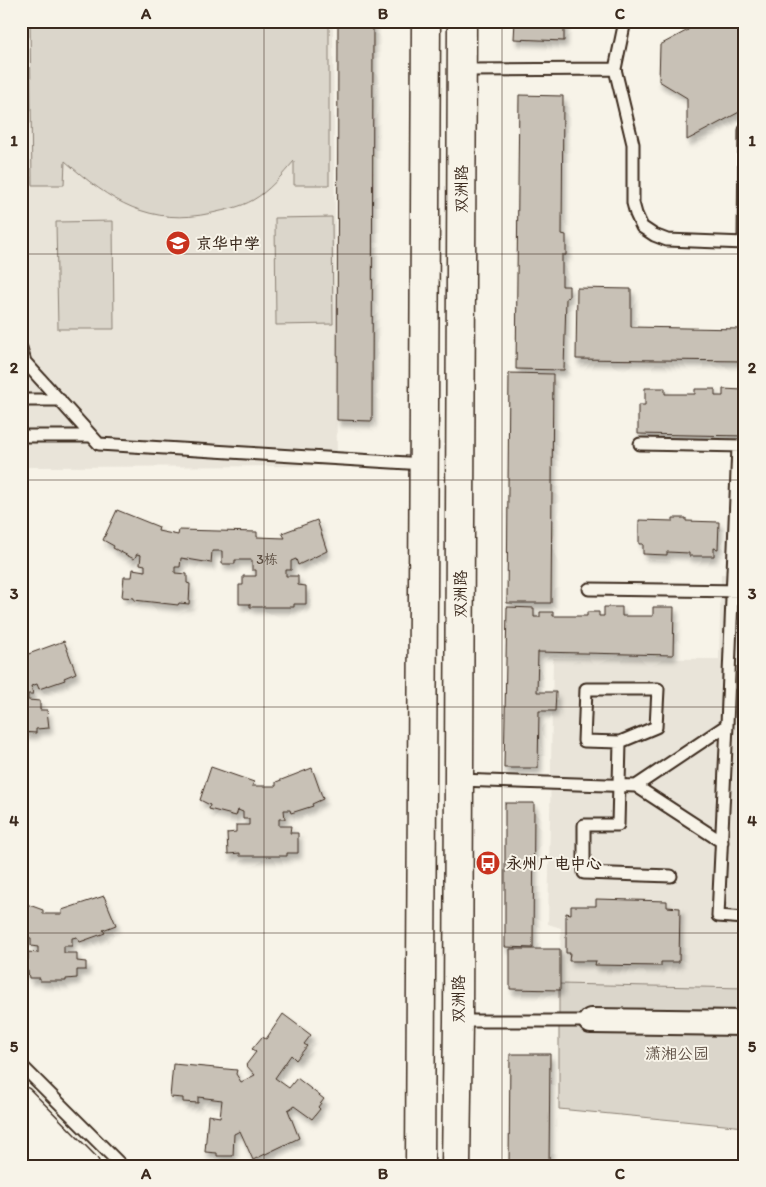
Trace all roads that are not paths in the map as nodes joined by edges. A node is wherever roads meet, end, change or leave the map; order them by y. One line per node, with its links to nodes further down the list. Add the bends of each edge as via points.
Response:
1 (426, 21): 15 (main road)
2 (462, 21): 5 (main road, 双洲路)
3 (625, 21): 4 (lane)
4 (615, 69): 5 (lane); 7 (lane, via 633,144 633,203 642,227 667,240)
5 (462, 70): 21 (main road, 双洲路)
6 (745, 130): 7 (lane)
7 (744, 243)
8 (21, 348): 10 (lane, via 26,362)
9 (21, 400): 10 (lane)
10 (60, 400): 12 (lane)
11 (21, 436): 12 (lane)
12 (91, 436): 15 (lane, via 99,444)
13 (640, 444): 14 (lane)
14 (741, 446): 17 (lane)
15 (424, 464): 34 (main road)
16 (589, 588): 17 (lane)
17 (732, 591): 18 (lane); 19 (lane)
18 (745, 591)
19 (728, 725): 23 (lane); 24 (lane)
20 (620, 742): 20 (lane, via 656,727 658,689 586,689 584,741); 22 (lane)
21 (459, 780): 22 (lane); 27 (main road, 双洲路)
22 (619, 785): 23 (lane); 25 (lane, via 618,825 584,825 584,873)
23 (636, 786): 24 (lane)
24 (722, 842): 26 (lane, via 718,916)
25 (671, 876)
26 (745, 918)
27 (458, 1021): 28 (lane); 35 (main road, 双洲路)
28 (590, 1021): 29 (street)
29 (745, 1023)
30 (21, 1065): 31 (lane)
31 (35, 1124): 32 (main road); 33 (lane)
32 (85, 1166)
33 (122, 1166)
34 (420, 1166)
35 (456, 1166)

